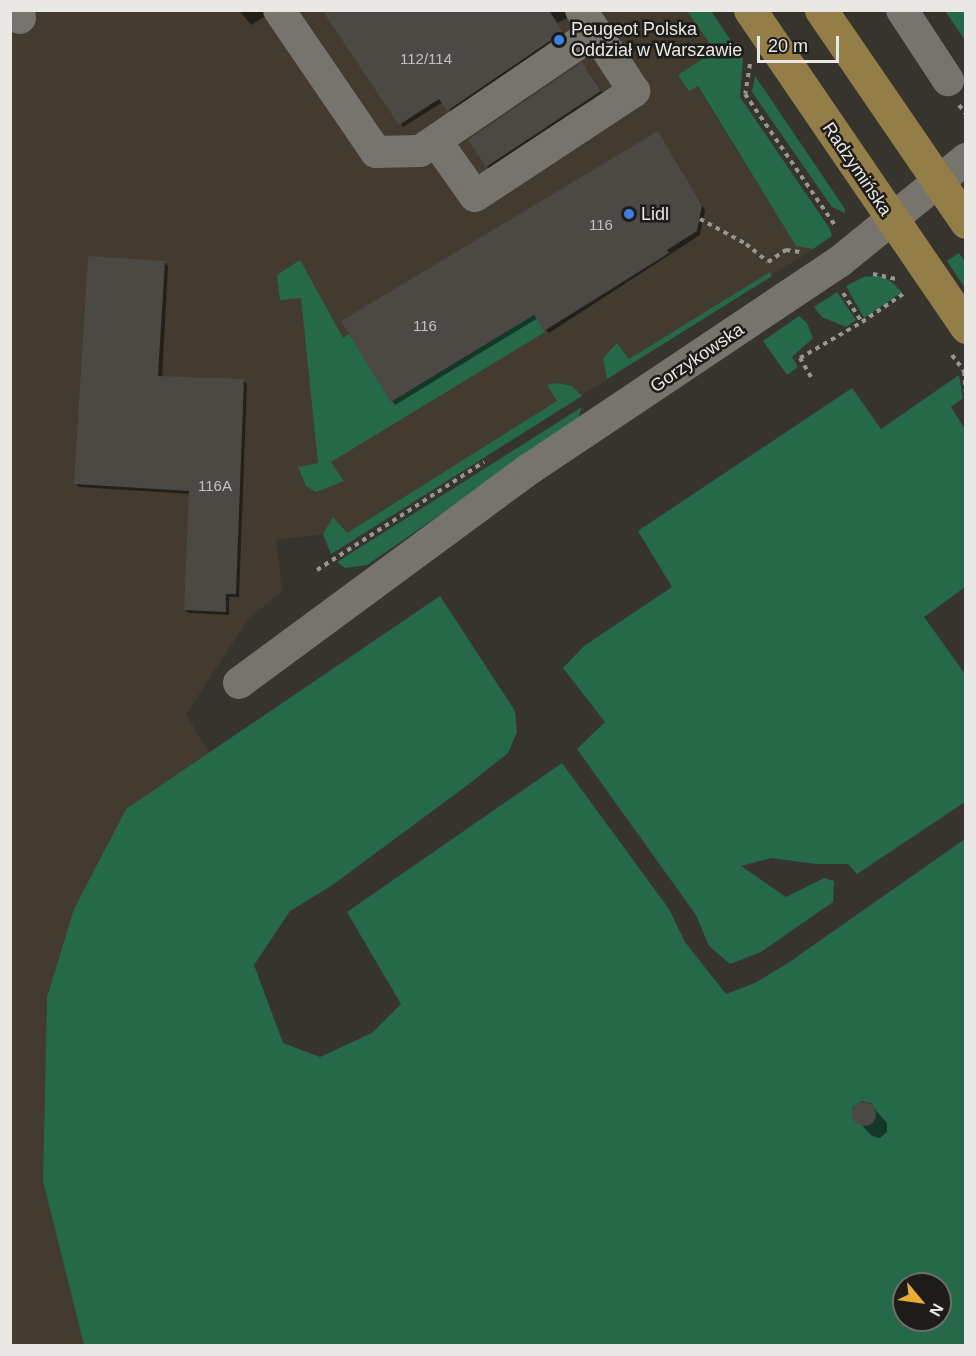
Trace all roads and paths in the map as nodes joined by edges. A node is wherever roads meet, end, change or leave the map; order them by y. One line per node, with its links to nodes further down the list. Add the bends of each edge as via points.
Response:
1 (279, 10): 8 (street, via 376,152 420,151)
2 (750, 10): 12 (main road, Radzymińska)
3 (820, 10): 10 (main road)
4 (902, 10): 7 (street)
5 (588, 21): 8 (street); 8 (street, via 634,91 475,196)
6 (750, 61): 14 (path, via 745,94)
7 (948, 80)
8 (436, 141)
9 (966, 159): 10 (street, Gorzykowska)
10 (938, 182): 12 (street, Gorzykowska); 13 (main road)
11 (700, 219): 15 (path, via 755,249 768,262 786,250)
12 (892, 221): 21 (main road, Radzymińska); 25 (street, Gorzykowska, via 831,267 531,468)
13 (966, 222)
14 (841, 235)
15 (804, 252)
16 (866, 274): 17 (path, via 881,273 896,280)
17 (901, 277)
18 (837, 285): 20 (path)
19 (906, 292): 20 (path)
20 (862, 322): 22 (path, via 800,358)
21 (966, 327)
22 (811, 377)
23 (486, 461): 24 (path)
24 (317, 570)
25 (239, 683)

